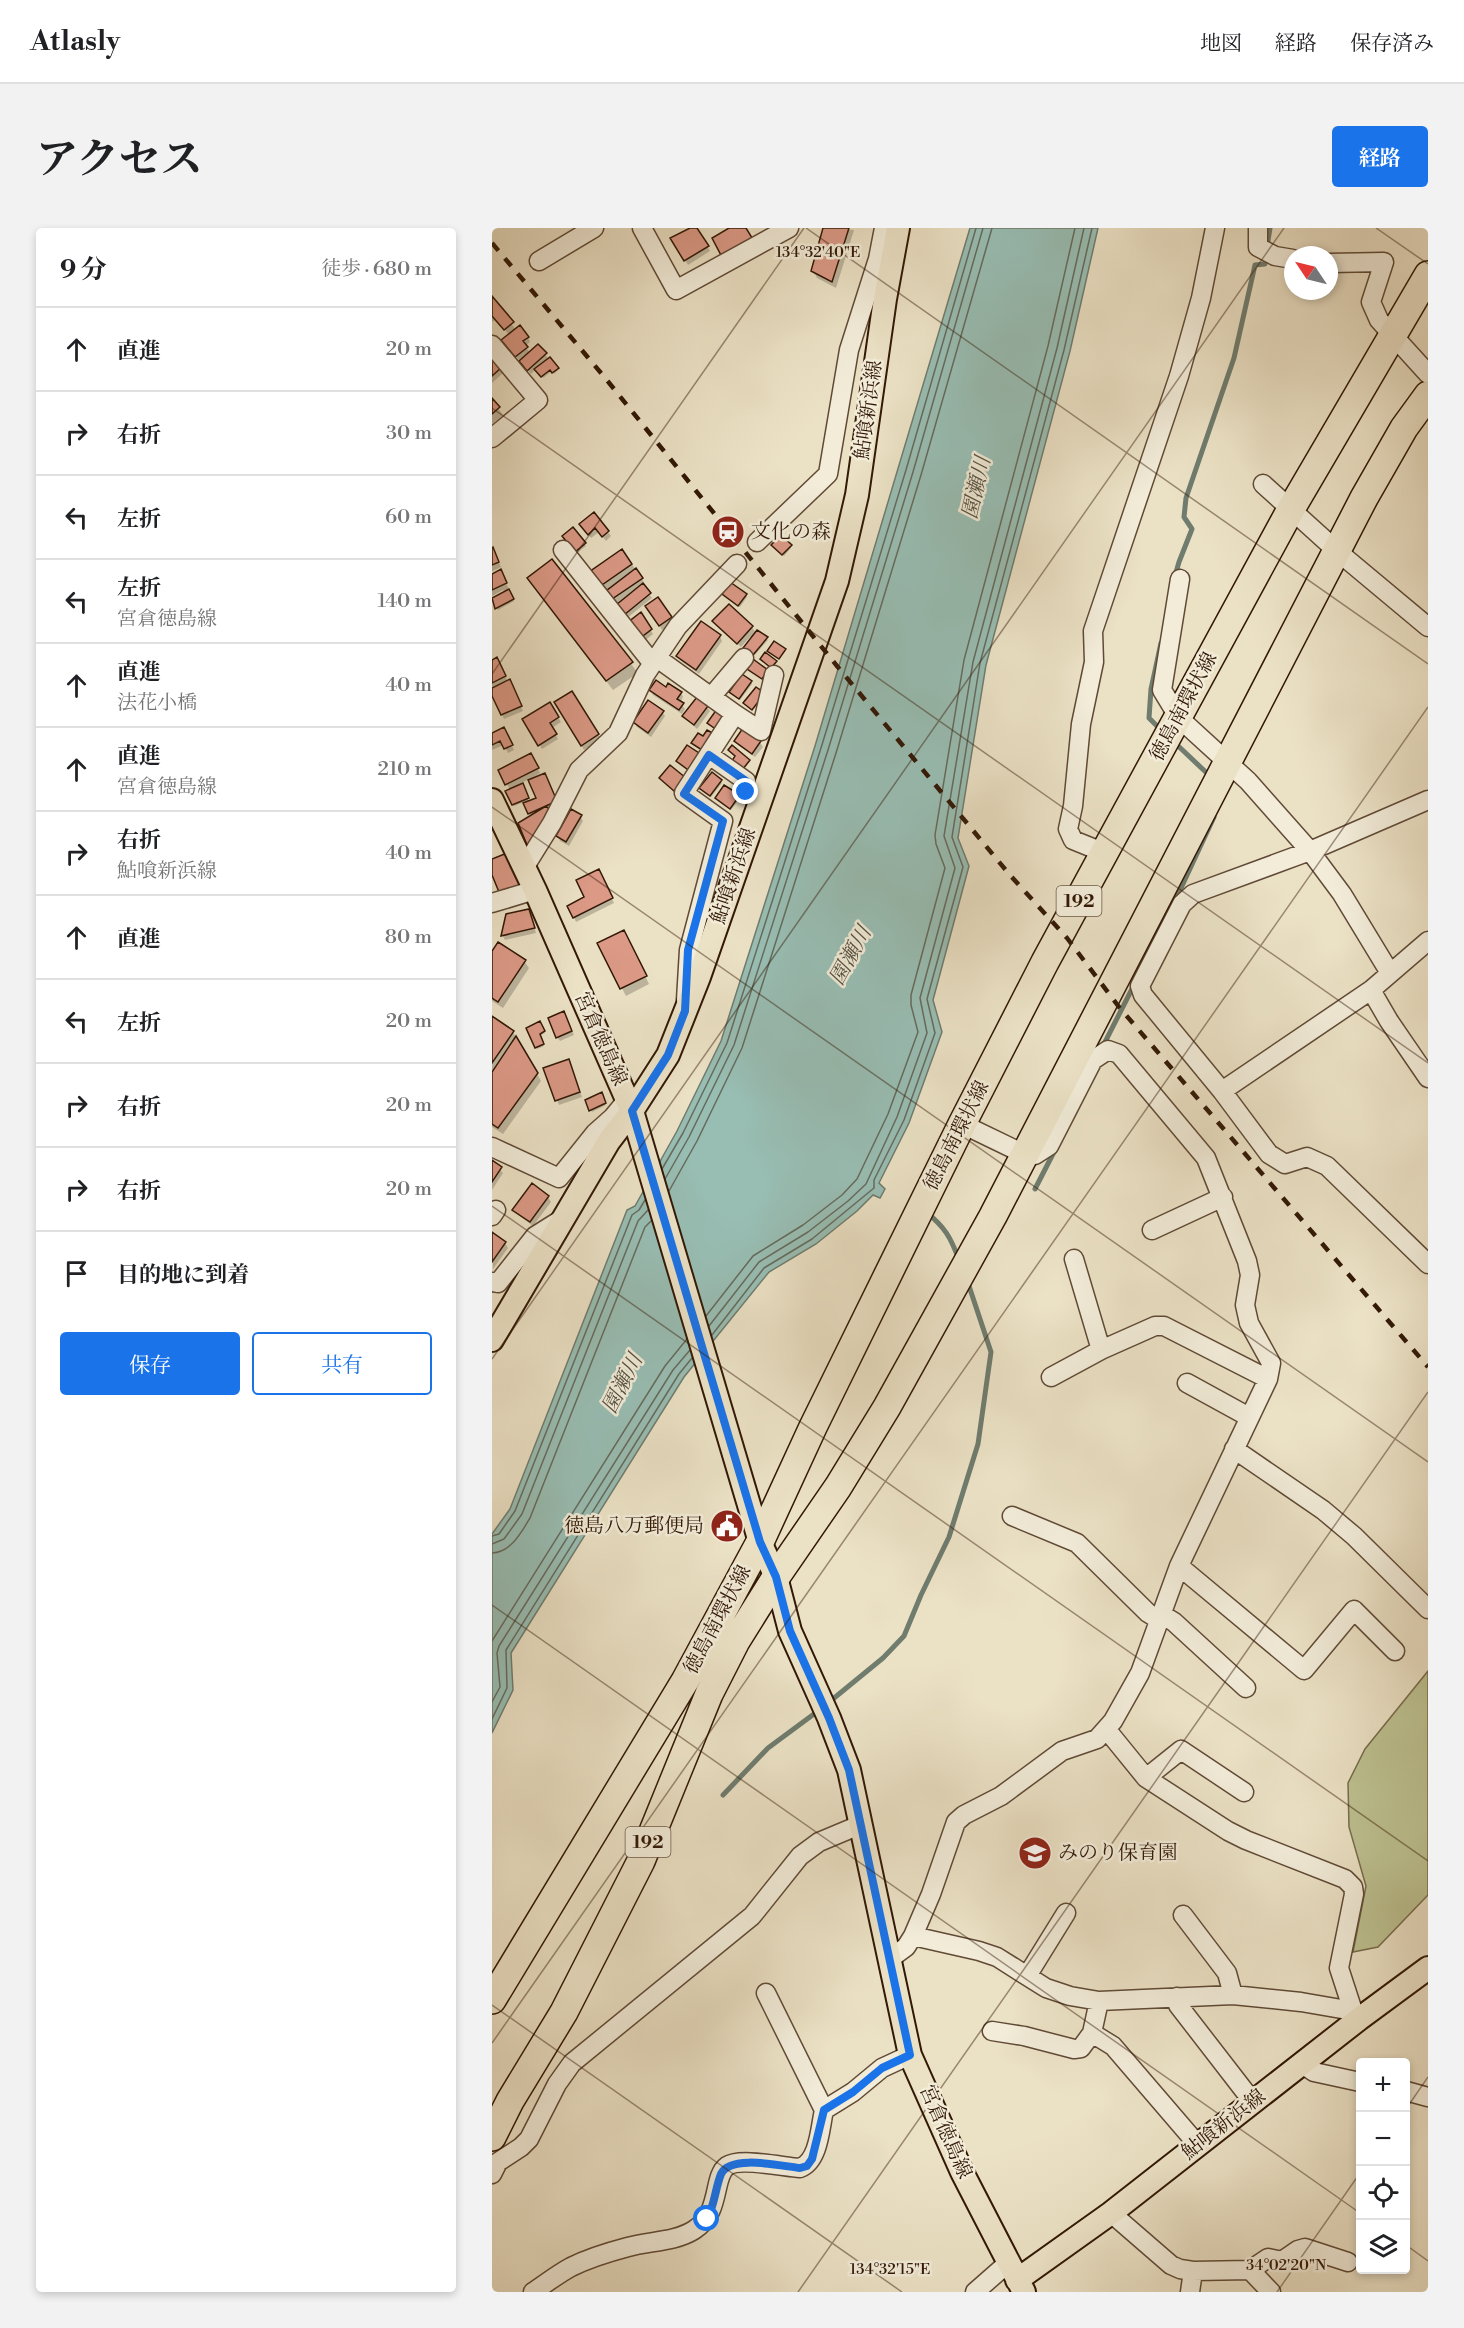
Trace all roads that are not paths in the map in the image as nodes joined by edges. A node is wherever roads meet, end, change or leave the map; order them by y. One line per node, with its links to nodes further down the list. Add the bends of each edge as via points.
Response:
1 (594, 228): 10 (street)
2 (642, 228): 8 (street, via 676,290)
3 (789, 228): 8 (street)
4 (884, 228): 20 (street, via 849,350 828,474)
5 (898, 228): 45 (main road, 鮎喰新浜線, via 857,495 837,581)
6 (1215, 228): 38 (street, via 1179,376 1093,631 1094,662 1081,724 1068,829 1072,840)
7 (1258, 228): 9 (street, via 1258,247)
8 (770, 233)
9 (1284, 258)
10 (539, 261)
11 (1338, 263): 13 (street, via 1384,262 1371,302)
12 (1428, 275): 13 (highway, 徳島南環状線 / 192)
13 (1393, 337): 15 (street); 19 (highway, 徳島南環状線 / 192)
14 (492, 345): 17 (street, via 538,400)
15 (1428, 374)
16 (1428, 395): 22 (highway, 徳島南環状線 / 192, via 1404,428)
17 (492, 438)
18 (1263, 484): 19 (street)
19 (1291, 509): 22 (street); 31 (highway, 徳島南環状線 / 192)
20 (757, 542)
21 (562, 550): 27 (street)
22 (1337, 551): 25 (street); 33 (highway, 徳島南環状線 / 192)
23 (737, 564): 27 (street, via 678,626)
24 (1180, 579): 31 (street, via 1162,690)
25 (1428, 627)
26 (744, 658): 29 (street)
27 (655, 661): 29 (street); 39 (street, via 618,733 579,770)
28 (774, 675): 30 (street, via 761,730)
29 (711, 697): 30 (street)
30 (735, 714): 32 (street)
31 (1179, 718): 33 (street); 38 (highway, 徳島南環状線 / 192)
32 (709, 755): 34 (street, via 746,781); 45 (street, via 684,794 723,821 688,950)
33 (1228, 763): 37 (street); 51 (highway, 徳島南環状線 / 192)
34 (746, 792)
35 (492, 800): 39 (main road, 宮倉徳島線)
36 (1428, 800): 37 (street)
37 (1310, 851): 43 (street, via 1342,894); 47 (street, via 1193,894 1182,904 1140,986 1143,995)
38 (1105, 854): 49 (highway, 徳島南環状線 / 192)
39 (525, 868): 40 (main road, 宮倉徳島線)
40 (535, 890): 41 (street); 48 (main road, 宮倉徳島線)
41 (492, 903)
42 (1428, 941): 43 (street)
43 (1390, 973): 44 (street)
44 (1371, 990): 46 (street); 47 (street)
45 (685, 1011): 48 (main road, 鮎喰新浜線, via 668,1055)
46 (1428, 1078)
47 (1222, 1091): 56 (street, via 1269,1154 1285,1164 1307,1157 1327,1166)
48 (632, 1113): 50 (street, via 613,1117 595,1133 559,1178); 53 (main road, 鮎喰新浜線, via 609,1141); 66 (main road, 宮倉徳島線)
49 (962, 1124): 51 (street); 66 (highway, 徳島南環状線 / 192)
50 (492, 1147)
51 (1024, 1154): 52 (street, via 1035,1155 1049,1146 1093,1060 1108,1050 1119,1054 1206,1158); 68 (highway, 徳島南環状線 / 192, via 887,1407)
52 (1223, 1197): 54 (street); 61 (street, via 1247,1261 1250,1275 1245,1305 1249,1323 1271,1363)
53 (562, 1219): 57 (street, via 535,1236 498,1283); 58 (main road, 鮎喰新浜線)
54 (1152, 1230)
55 (1074, 1259): 59 (street)
56 (1428, 1264)
57 (492, 1282)
58 (492, 1341)
59 (1101, 1350): 60 (street); 61 (street, via 1155,1326 1164,1326)
60 (1051, 1377)
61 (1268, 1379): 63 (street)
62 (1187, 1383): 63 (street)
63 (1249, 1417): 64 (street)
64 (1234, 1449): 67 (street); 69 (street, via 1323,1510)
65 (1012, 1516): 70 (street, via 1077,1544 1148,1613)
66 (760, 1542): 68 (main road, 宮倉徳島線); 86 (highway, 徳島南環状線 / 192, via 685,1682)
67 (1179, 1566): 70 (street); 71 (street, via 1304,1671 1354,1610)
68 (776, 1577): 76 (main road, 宮倉徳島線, via 790,1631 849,1770); 99 (highway, 徳島南環状線 / 192, via 709,1694 641,1861 569,2002 510,2102)
69 (1428, 1609)
70 (1160, 1617): 72 (street, via 1174,1622); 73 (street, via 1140,1672)
71 (1395, 1650)
72 (1246, 1688)
73 (1107, 1730): 74 (street); 79 (street, via 1097,1739 1062,1751 1001,1796 956,1822)
74 (1146, 1778): 75 (street, via 1181,1750); 88 (street, via 1227,1831 1345,1879 1353,1887 1339,1968)
75 (1244, 1792)
76 (862, 1824): 80 (main road, 宮倉徳島線); 99 (street, via 819,1842 800,1856 752,1916 572,2063 529,2139 521,2147)
77 (1066, 1913): 82 (street)
78 (1184, 1915): 84 (street, via 1227,1973)
79 (913, 1936): 80 (street); 82 (street, via 998,1957)
80 (891, 1958): 91 (main road, 宮倉徳島線)
81 (1428, 1968): 88 (main road, 鮎喰新浜線)
82 (1027, 1976): 87 (street, via 1046,1988)
83 (766, 1993): 97 (street)
84 (1233, 1995): 85 (street); 88 (street, via 1301,2002)
85 (1177, 1997): 87 (street); 96 (street, via 1178,2005)
86 (492, 2000)
87 (1099, 2001): 90 (street)
88 (1356, 2015): 92 (main road, 鮎喰新浜線)
89 (992, 2031): 90 (street, via 1074,2049 1081,2048)
90 (1092, 2033): 98 (street, via 1113,2046)
91 (910, 2055): 97 (street, via 882,2068); 104 (main road, 宮倉徳島線, via 962,2172)
92 (1302, 2064): 93 (street, via 1314,2072); 96 (main road, 鮎喰新浜線)
93 (1356, 2081)
94 (1410, 2092): 95 (street)
95 (1428, 2097)
96 (1253, 2102): 98 (main road, 鮎喰新浜線)
97 (824, 2110): 105 (street, via 807,2166 739,2162 727,2167 721,2175 714,2206 695,2229 682,2236 630,2246 583,2261)
98 (1198, 2145): 100 (main road, 鮎喰新浜線)
99 (494, 2158)
100 (1111, 2213): 103 (street, via 1171,2265); 104 (main road, 鮎喰新浜線)
101 (1348, 2262): 102 (street, via 1305,2248 1282,2261 1268,2258)
102 (1250, 2270): 103 (street); 108 (street)
103 (1193, 2271): 107 (street)
104 (1017, 2278): 106 (street)
105 (533, 2292)
106 (975, 2292)
107 (1190, 2292)
108 (1271, 2292)

